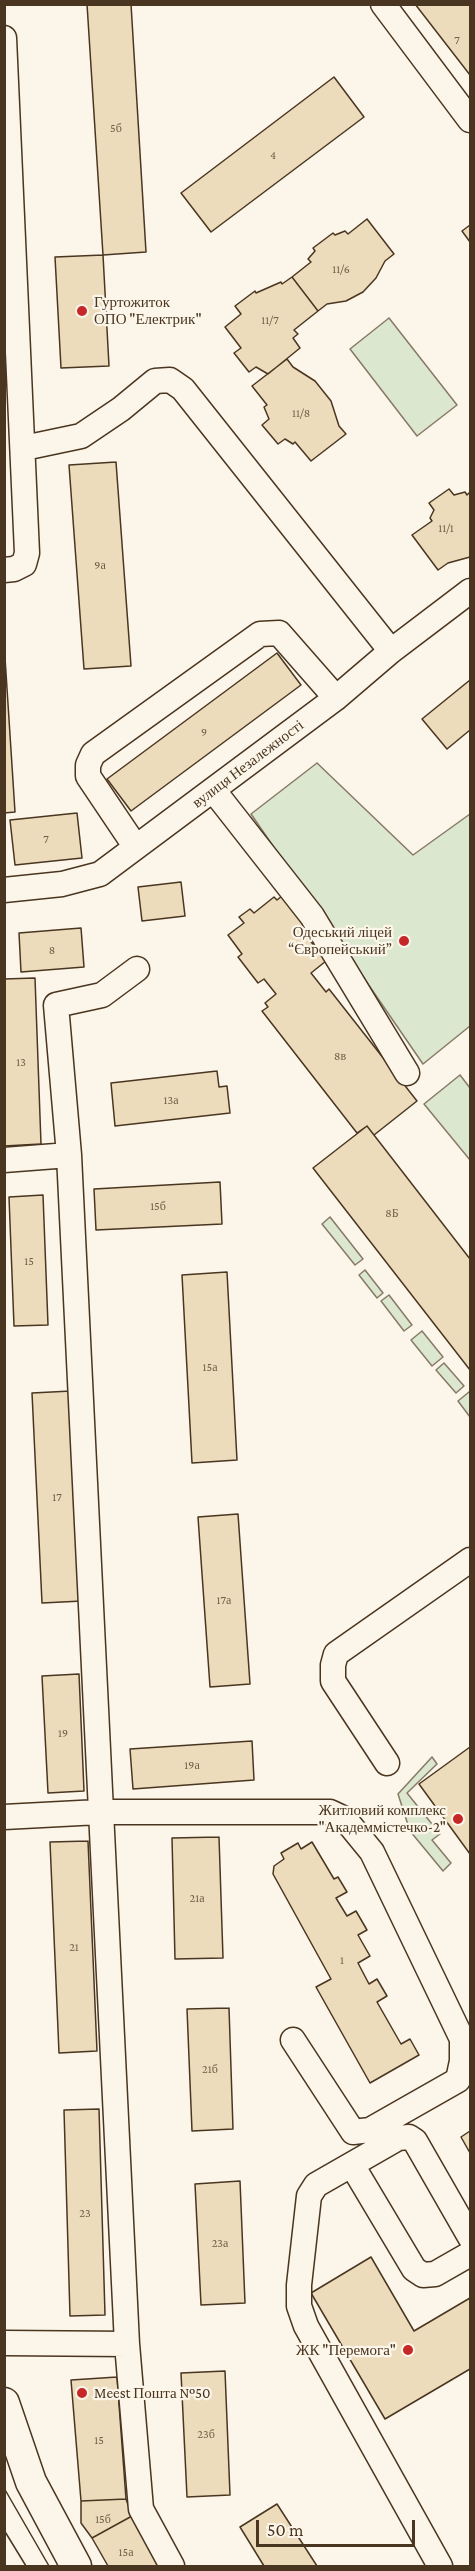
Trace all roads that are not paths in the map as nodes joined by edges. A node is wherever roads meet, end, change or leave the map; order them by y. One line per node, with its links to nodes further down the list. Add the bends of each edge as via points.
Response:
1 (383, 4): 3 (street)
2 (4, 39): 4 (street)
3 (471, 120)
4 (10, 302): 5 (street)
5 (24, 448): 6 (street, via 27,553 24,564); 8 (street, via 81,436 155,381 171,380 183,389)
6 (4, 570)
7 (471, 591): 8 (street, вулиця Незалежності)
8 (391, 651): 9 (street, вулиця Незалежності)
9 (336, 698): 10 (street, вулиця Незалежності); 11 (street, via 279,633 260,634 93,754 88,776)
10 (214, 791): 11 (street, вулиця Незалежності); 14 (street, via 312,916)
11 (135, 846): 12 (street, вулиця Незалежності, via 100,874 62,884)
12 (4, 890)
13 (137, 969): 15 (street, via 102,995 56,1005)
14 (407, 1073)
15 (69, 1155): 16 (street); 19 (street)
16 (4, 1160)
17 (471, 1560): 18 (street, via 336,1654 333,1681)
18 (387, 1762)
19 (99, 1812): 20 (street); 21 (street, via 330,1812 345,1819 372,1852 462,2039 458,2080 370,2130 353,2132); 26 (street)
20 (4, 1816)
21 (293, 2040)
22 (352, 2165): 23 (street, via 398,2138 409,2137); 24 (street, via 414,2269 423,2275 435,2274); 30 (street, via 316,2185 309,2196 299,2306 306,2326)
23 (471, 2236)
24 (471, 2254)
25 (4, 2343): 26 (street)
26 (127, 2344): 29 (street, via 141,2509)
27 (4, 2403): 28 (main road, via 31,2482)
28 (76, 2566)
29 (172, 2566)
30 (440, 2566)

